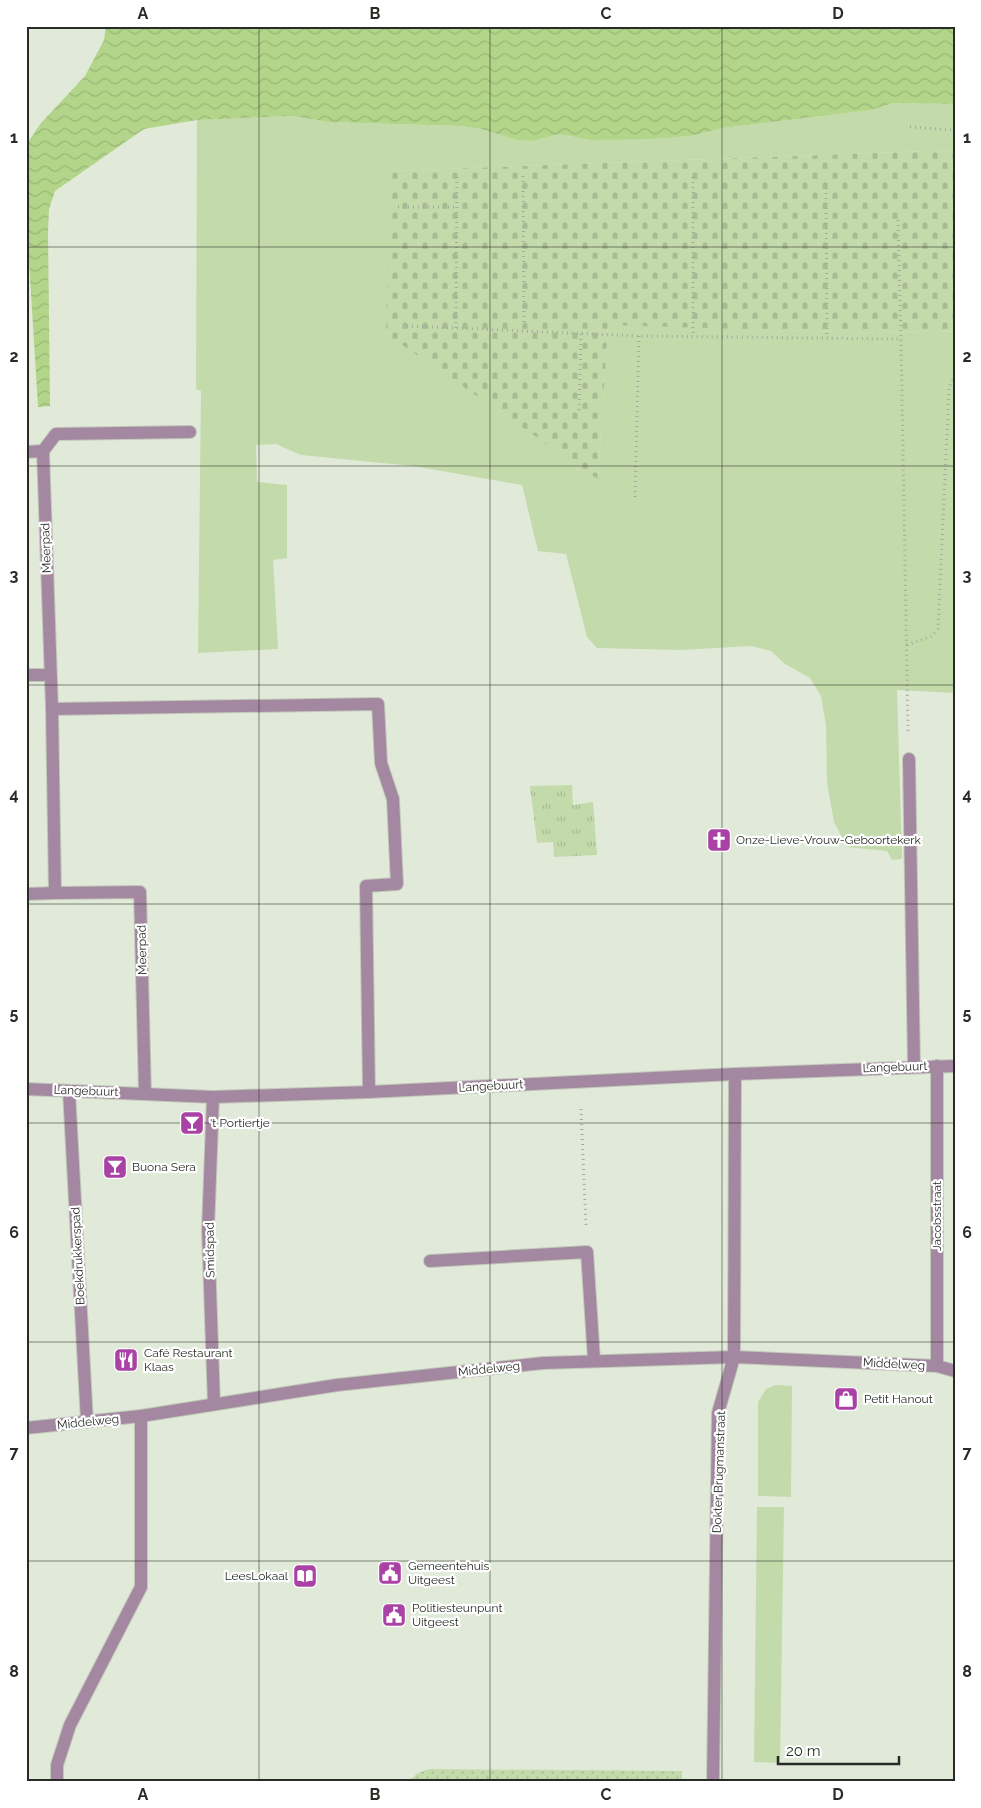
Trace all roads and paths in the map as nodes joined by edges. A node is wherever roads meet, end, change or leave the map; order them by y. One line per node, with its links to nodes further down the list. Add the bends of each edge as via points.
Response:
1 (910, 127): 2 (path)
2 (955, 130)
3 (457, 174): 8 (path)
4 (523, 176): 12 (path)
5 (693, 177): 15 (path)
6 (826, 183): 16 (path)
7 (398, 207): 8 (path)
8 (457, 207): 11 (path)
9 (898, 220): 17 (path)
10 (407, 326): 11 (path)
11 (456, 328): 12 (path)
12 (524, 331): 13 (path)
13 (581, 333): 14 (path); 19 (path)
14 (639, 336): 15 (path); 23 (path)
15 (693, 336): 16 (path)
16 (827, 338): 17 (path)
17 (901, 339): 24 (path)
18 (955, 374): 24 (path, via 950,388 938,629 932,636)
19 (579, 410)
20 (190, 432): 21 (street, via 56,434)
21 (43, 451): 22 (street); 26 (street, Meerpad)
22 (26, 452)
23 (635, 496)
24 (906, 645): 28 (path)
25 (26, 675): 26 (street)
26 (50, 675): 27 (street, Meerpad)
27 (52, 709): 29 (street, Meerpad); 38 (street, via 378,704 381,764 393,799 397,884 366,886)
28 (908, 759): 33 (street)
29 (55, 893): 30 (street, Meerpad); 39 (street, Meerpad, via 140,892)
30 (26, 894)
31 (936, 1066): 32 (street, Langebuurt); 33 (street, Langebuurt); 45 (street, Jacobsstraat)
32 (955, 1066)
33 (914, 1067): 34 (street, Langebuurt)
34 (735, 1074): 35 (street, Langebuurt); 43 (street, Dokter Brugmanstraat)
35 (580, 1081): 38 (street, Langebuurt); 41 (path)
36 (26, 1089): 37 (street, Langebuurt)
37 (68, 1091): 39 (street, Langebuurt); 49 (street, Boekdrukkerspad)
38 (369, 1092): 40 (street, Langebuurt)
39 (145, 1094): 40 (street, Langebuurt)
40 (213, 1097): 47 (street, Smidspad, via 208,1230)
41 (586, 1252): 42 (street); 44 (street)
42 (430, 1261)
43 (734, 1356): 44 (street, Middelweg); 45 (street, Middelweg); 52 (street, Dokter Brugmanstraat, via 718,1413)
44 (594, 1360): 47 (street, Middelweg, via 337,1385)
45 (937, 1366): 46 (street, Middelweg)
46 (955, 1371)
47 (214, 1404): 48 (street, Middelweg)
48 (141, 1416): 49 (street, Middelweg); 51 (street, via 140,1587 70,1725 57,1765)
49 (87, 1422): 50 (street, Middelweg)
50 (26, 1428)
51 (57, 1782)
52 (713, 1782)

